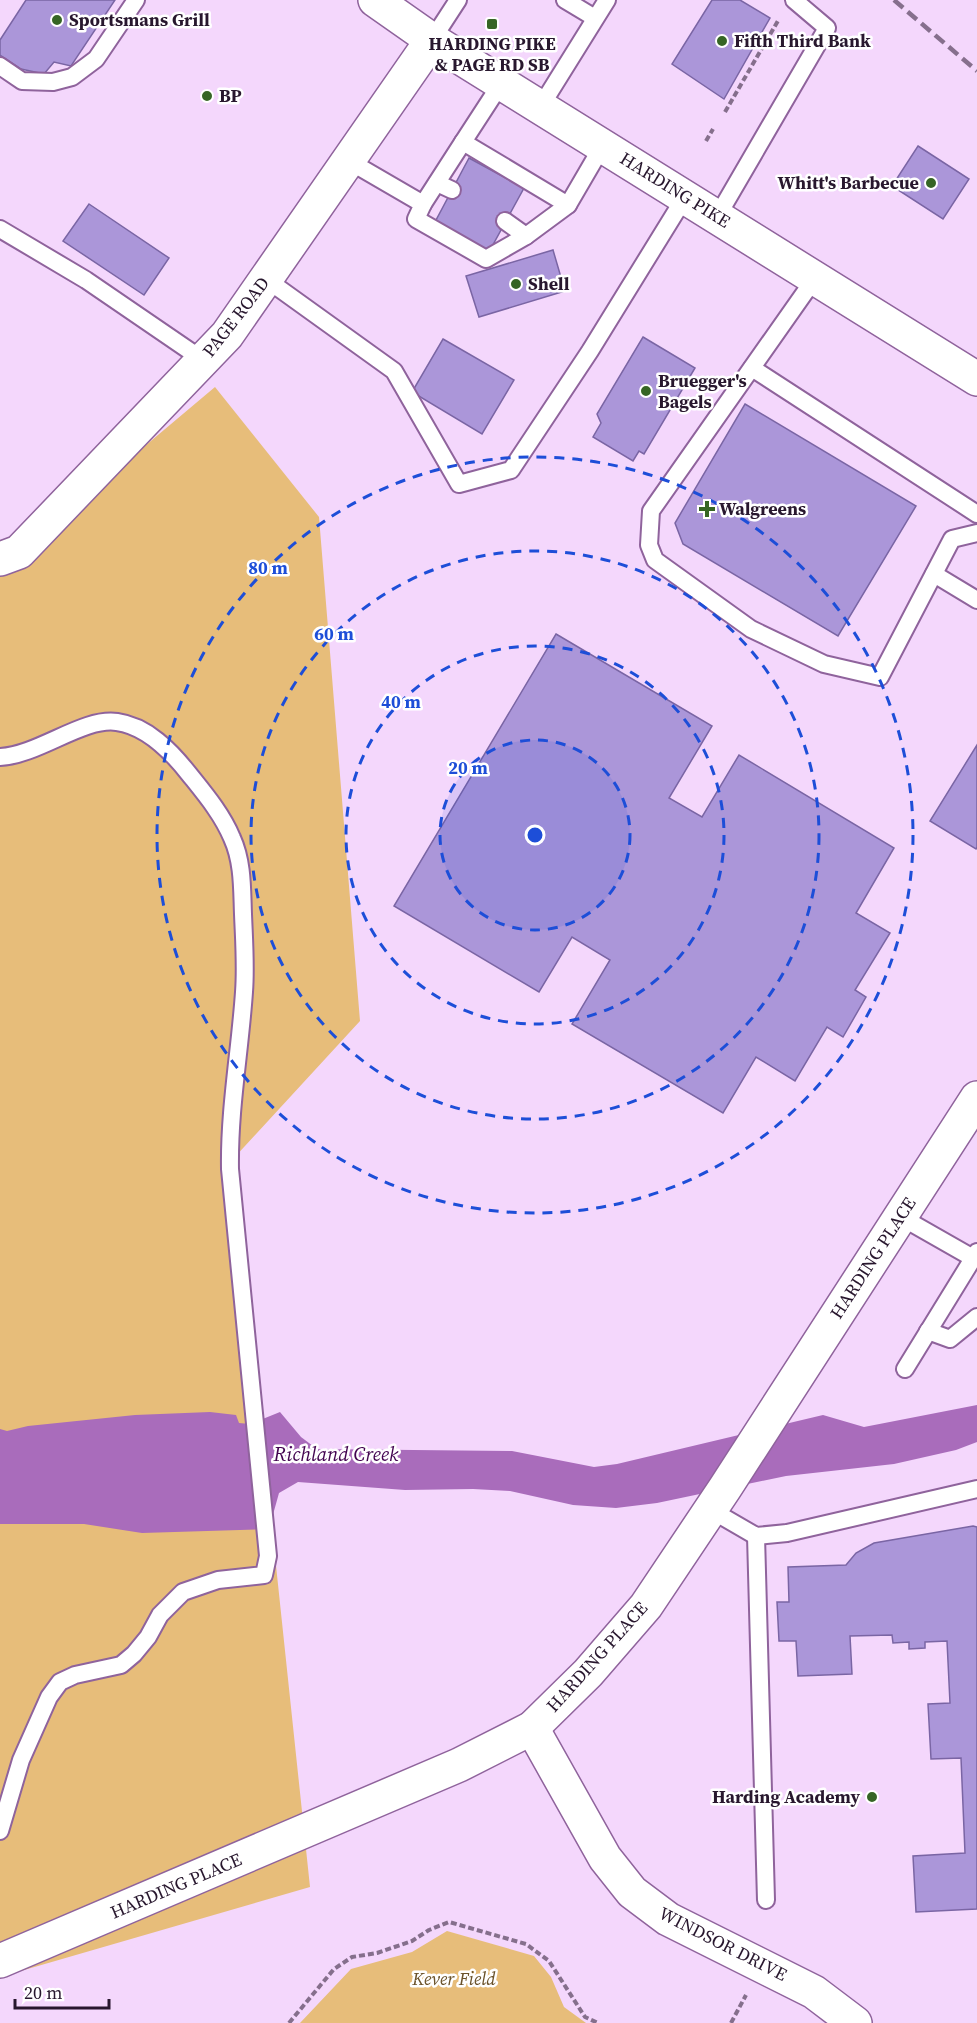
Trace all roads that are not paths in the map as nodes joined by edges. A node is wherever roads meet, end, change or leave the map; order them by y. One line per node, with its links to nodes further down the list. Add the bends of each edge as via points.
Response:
1 (136, 0): 9 (lane, via 96,59 72,77 53,82 22,81)
2 (375, 0): 8 (main road, HARDING PIKE)
3 (458, 0): 8 (lane)
4 (565, 0): 7 (lane)
5 (607, 0): 7 (lane)
6 (794, 0): 18 (lane, via 827,28)
7 (595, 18): 11 (lane)
8 (432, 40): 10 (main road, HARDING PIKE); 14 (main road, PAGE ROAD)
9 (0, 66)
10 (502, 82): 11 (main road, HARDING PIKE); 12 (lane)
11 (541, 106): 13 (main road, HARDING PIKE)
12 (463, 142): 16 (lane, via 445,187); 17 (lane)
13 (603, 145): 15 (main road, HARDING PIKE); 17 (lane)
14 (349, 161): 16 (lane); 23 (main road, PAGE ROAD)
15 (685, 197): 18 (main road, HARDING PIKE); 23 (lane, via 511,470 459,484 394,371)
16 (423, 204): 21 (lane, via 416,219 486,259)
17 (568, 205): 21 (lane)
18 (717, 217): 22 (main road, HARDING PIKE)
19 (506, 221): 21 (lane)
20 (0, 230): 24 (lane, via 86,280)
21 (526, 236)
22 (815, 278): 25 (lane); 26 (main road, HARDING PIKE)
23 (266, 279): 24 (main road, PAGE ROAD, via 227,335)
24 (203, 360): 29 (main road, PAGE ROAD, via 19,552)
25 (752, 368): 27 (lane); 30 (lane, via 651,511 649,545 655,560 752,629 824,664 880,677)
26 (977, 379)
27 (977, 514)
28 (977, 533): 30 (lane, via 952,539)
29 (0, 558)
30 (934, 574): 31 (lane)
31 (977, 600)
32 (0, 757): 43 (lane, via 24,753 94,725 117,722 131,726 173,754 208,797 233,839 243,897 245,989 231,1112 230,1168 268,1562 264,1575 218,1580 183,1592 121,1665 60,1682 49,1697 21,1760)
33 (977, 1098): 34 (main road, HARDING PLACE)
34 (901, 1217): 35 (lane); 40 (main road, HARDING PLACE)
35 (975, 1255): 37 (lane)
36 (977, 1317): 37 (lane, via 950,1339)
37 (928, 1331): 38 (lane)
38 (905, 1369)
39 (974, 1493): 41 (lane, via 787,1533)
40 (718, 1499): 41 (lane); 42 (main road, HARDING PLACE, via 646,1606 588,1674)
41 (756, 1536): 44 (lane)
42 (532, 1728): 45 (main road, HARDING PLACE, via 459,1765); 46 (main road, WINDSOR DRIVE, via 604,1858 632,1892 668,1919 814,1992)
43 (0, 1831)
44 (766, 1900)
45 (0, 1961)
46 (855, 2023)

